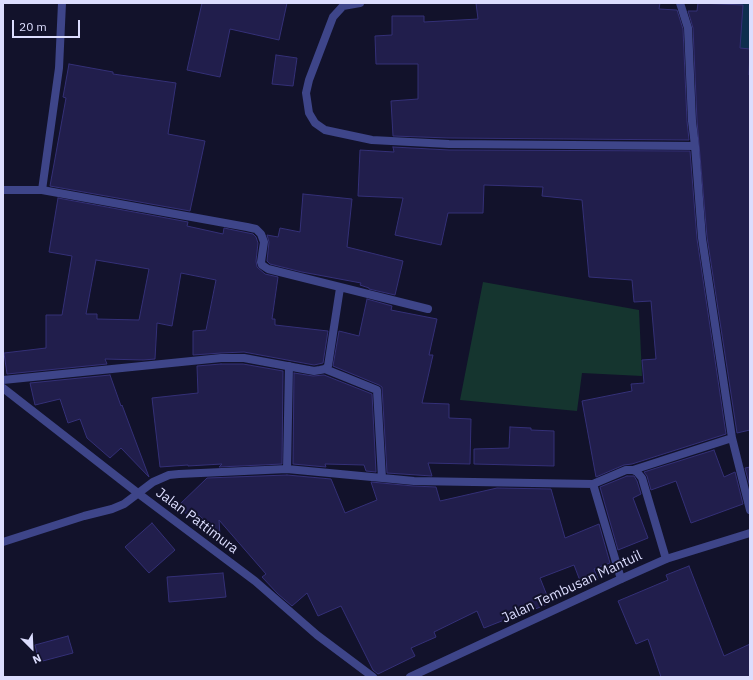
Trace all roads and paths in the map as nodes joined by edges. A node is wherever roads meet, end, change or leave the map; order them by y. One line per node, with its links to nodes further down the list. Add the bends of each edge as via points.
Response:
1 (62, 3): 6 (street, via 59,68)
2 (360, 3): 4 (street, via 343,6 333,17 309,80 306,93 309,113 315,123 325,130 372,140 434,143)
3 (680, 3): 4 (street, via 688,28)
4 (695, 146): 13 (street, via 702,238)
5 (3, 190): 6 (street)
6 (42, 190): 7 (street, via 256,230 263,238 262,265)
7 (340, 288): 8 (street); 10 (street, via 328,366)
8 (428, 309)
9 (289, 366): 10 (street, via 314,371); 11 (street, via 244,358 221,358); 14 (street)
10 (325, 369): 16 (street, via 377,390)
11 (3, 380)
12 (3, 388): 18 (street, Jalan Pattimura)
13 (732, 438): 15 (street); 19 (street)
14 (287, 469): 16 (street); 18 (street, via 170,475 153,482)
15 (633, 470): 17 (street, via 626,470); 22 (street, via 642,478)
16 (382, 478): 17 (street, via 414,481)
17 (593, 484): 23 (street)
18 (139, 494): 21 (street, via 112,509); 24 (street, Jalan Pattimura, via 255,581 317,635)
19 (750, 510)
20 (750, 533): 22 (street, Jalan Tembusan Mantuil)
21 (3, 542)
22 (666, 559): 23 (street, Jalan Tembusan Mantuil)
23 (621, 579): 25 (street, Jalan Tembusan Mantuil)
24 (373, 677)
25 (410, 677)

